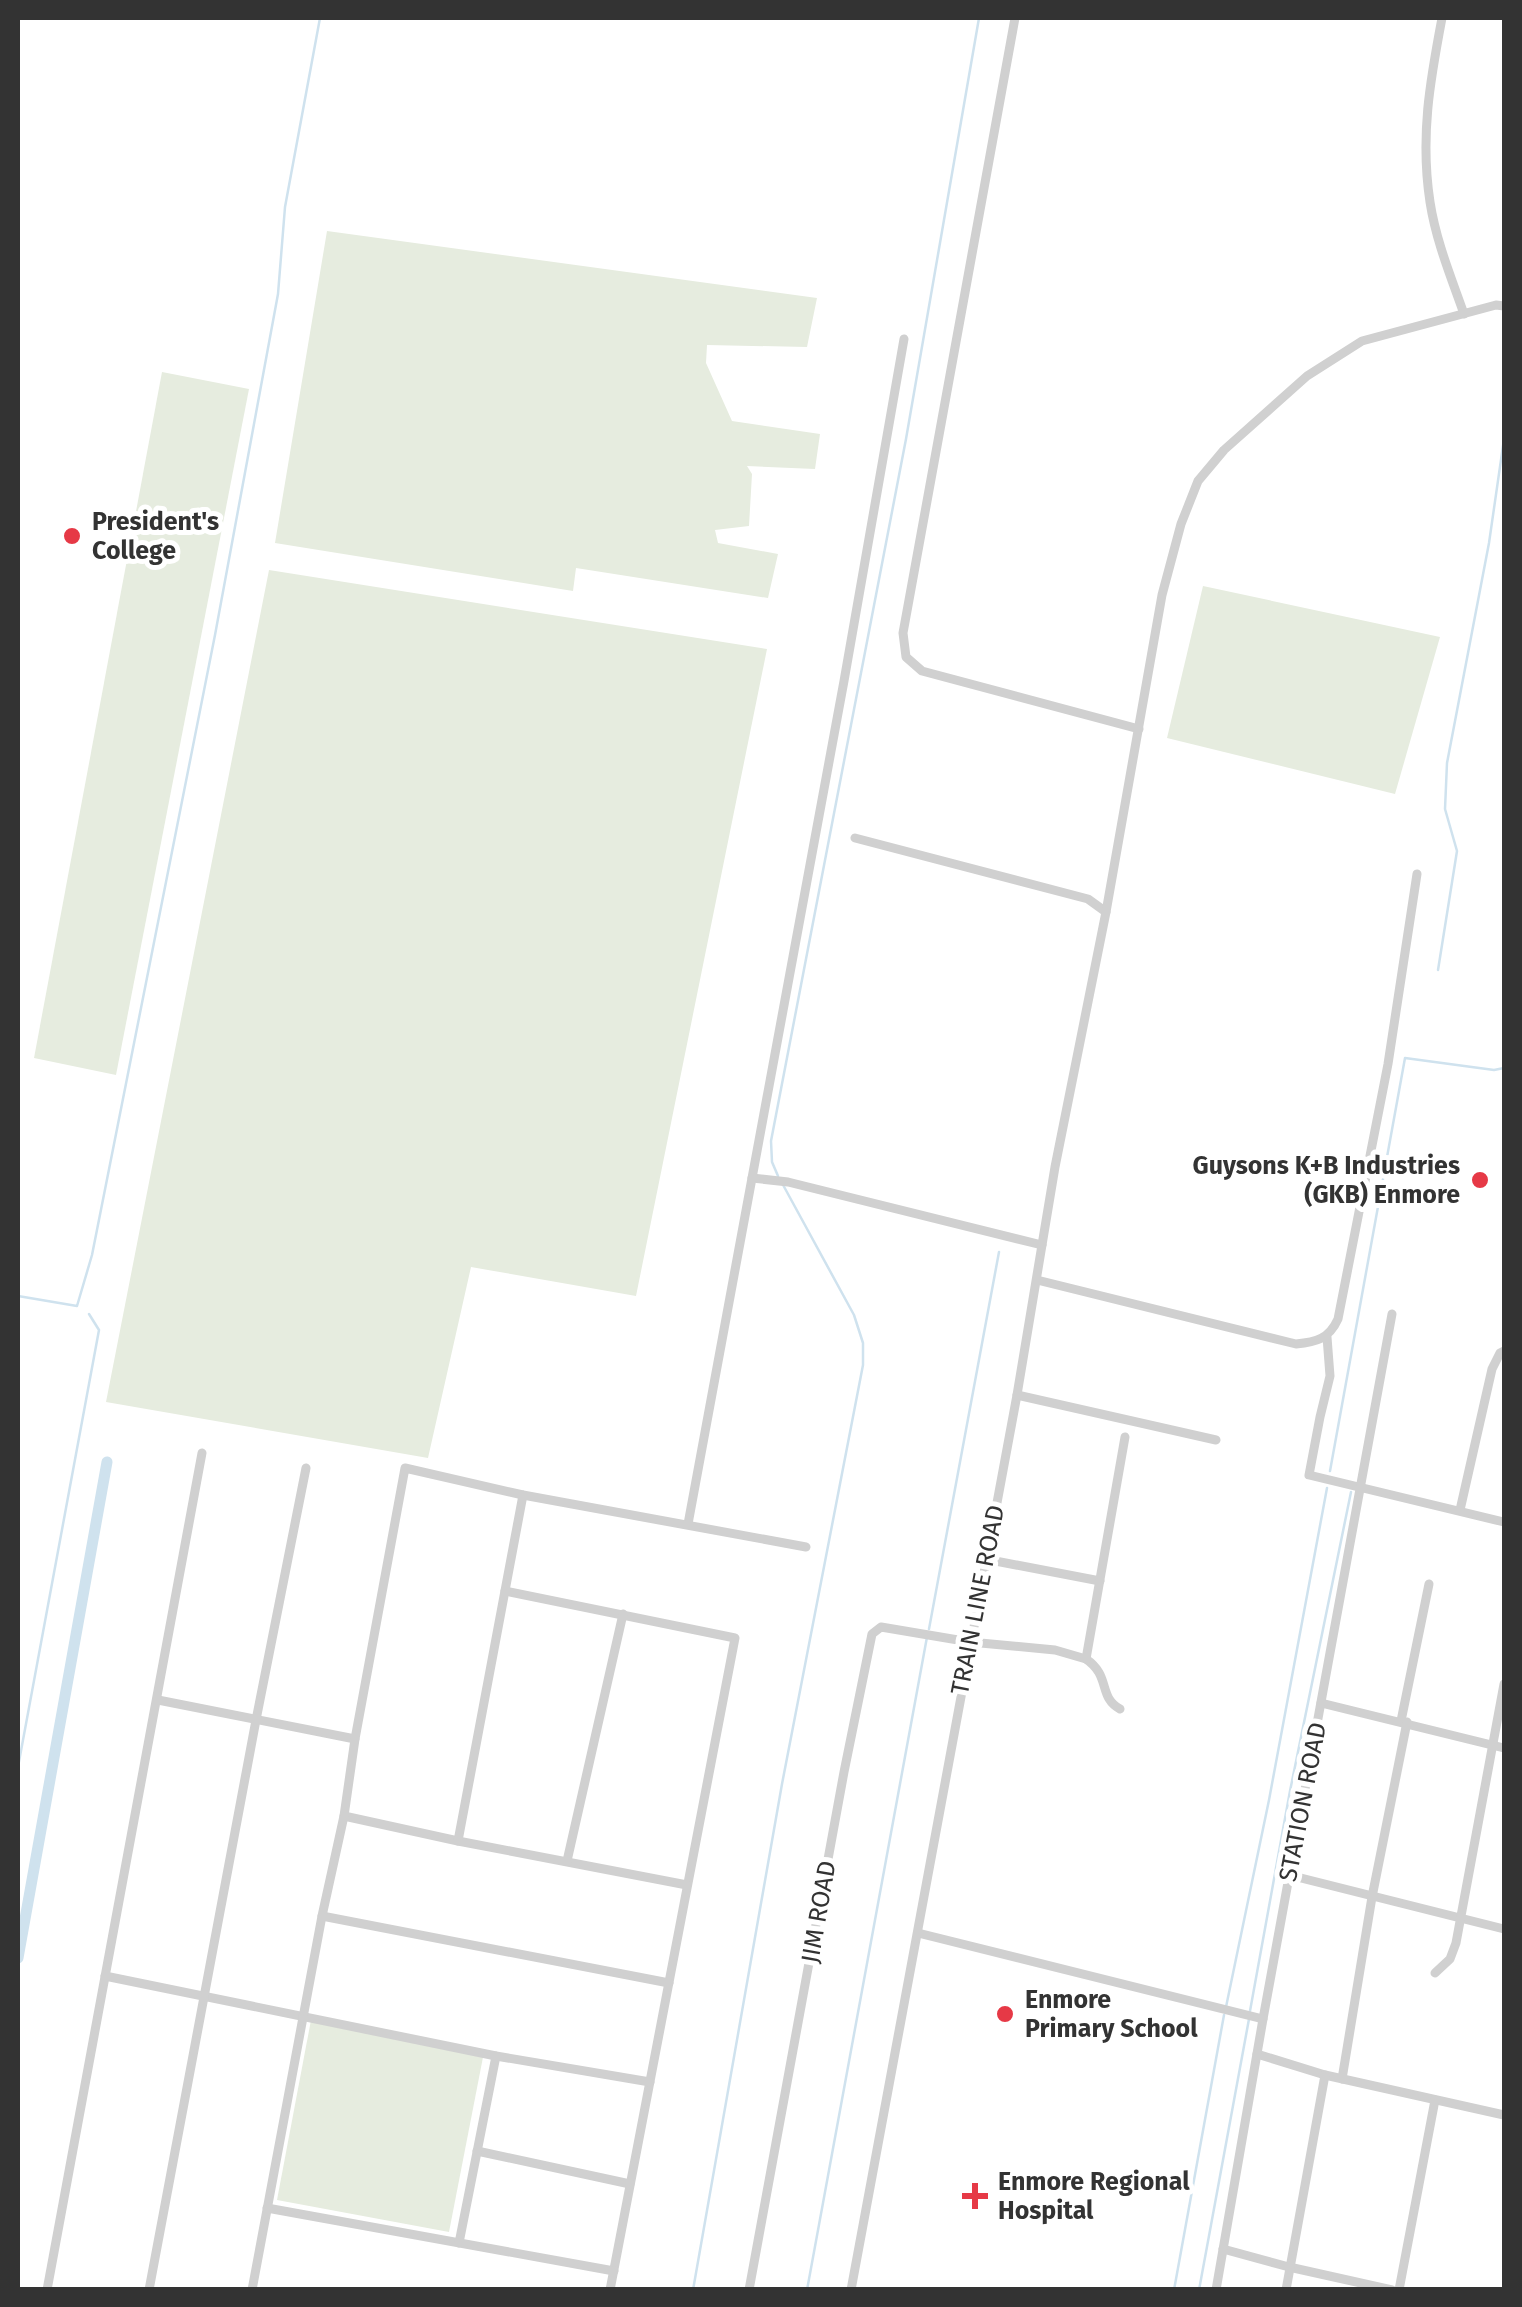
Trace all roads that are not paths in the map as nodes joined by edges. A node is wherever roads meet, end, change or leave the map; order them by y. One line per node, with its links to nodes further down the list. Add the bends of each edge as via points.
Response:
1 (1015, 18): 6 (street, via 903,633 906,657 922,671)
2 (1442, 18): 4 (street, via 1426,131 1430,202)
3 (1504, 306): 4 (street, TRAIN LINE ROAD)
4 (1464, 314): 6 (street, TRAIN LINE ROAD, via 1362,341 1307,376 1198,481 1162,595)
5 (904, 339): 10 (street)
6 (1139, 729): 9 (street, TRAIN LINE ROAD)
7 (855, 838): 9 (street, via 1088,900)
8 (1417, 874): 14 (street, via 1349,1264 1338,1319)
9 (1106, 912): 11 (street, TRAIN LINE ROAD)
10 (752, 1178): 11 (street); 25 (street)
11 (1042, 1245): 12 (street, TRAIN LINE ROAD)
12 (1038, 1280): 14 (street, via 1296,1344); 16 (street, TRAIN LINE ROAD)
13 (1392, 1314): 21 (street, STATION ROAD)
14 (1326, 1337): 21 (street, via 1330,1376 1309,1476)
15 (1504, 1351): 23 (street, via 1492,1369)
16 (1017, 1395): 18 (street); 27 (street, TRAIN LINE ROAD)
17 (1125, 1437): 28 (street)
18 (1216, 1440)
19 (202, 1454): 35 (street)
20 (306, 1468): 38 (street)
21 (1360, 1487): 23 (street); 36 (street, STATION ROAD)
22 (524, 1495): 25 (street); 30 (street); 40 (street, via 405,1468)
23 (1460, 1510): 24 (street)
24 (1504, 1522)
25 (688, 1524): 26 (street)
26 (806, 1547)
27 (985, 1559): 28 (street); 32 (street, TRAIN LINE ROAD)
28 (1100, 1581): 33 (street)
29 (1429, 1584): 39 (street)
30 (505, 1590): 31 (street); 43 (street)
31 (623, 1614): 44 (street); 46 (street, via 735,1638)
32 (970, 1642): 33 (street, JIM ROAD); 51 (street, TRAIN LINE ROAD); 76 (street, JIM ROAD, via 881,1627 872,1634)
33 (1086, 1659): 37 (street, via 1098,1667 1108,1699)
34 (1504, 1684): 41 (street)
35 (158, 1700): 38 (street); 53 (street)
36 (1322, 1703): 39 (street); 45 (street, STATION ROAD)
37 (1120, 1709)
38 (256, 1720): 40 (street); 55 (street)
39 (1404, 1722): 41 (street); 47 (street)
40 (354, 1739): 42 (street)
41 (1499, 1746): 49 (street)
42 (344, 1816): 43 (street); 48 (street)
43 (458, 1842): 44 (street)
44 (567, 1861): 46 (street)
45 (1288, 1875): 47 (street); 57 (street, STATION ROAD)
46 (688, 1885): 54 (street)
47 (1372, 1898): 49 (street); 61 (street)
48 (322, 1916): 54 (street); 56 (street)
49 (1460, 1918): 50 (street); 52 (street, via 1450,1958)
50 (1504, 1928)
51 (918, 1933): 57 (street); 77 (street, TRAIN LINE ROAD)
52 (1435, 1972)
53 (104, 1976): 55 (street); 72 (street)
54 (669, 1983): 62 (street)
55 (205, 1997): 56 (street); 73 (street)
56 (303, 2018): 59 (street); 67 (street)
57 (1262, 2018): 58 (street, STATION ROAD)
58 (1257, 2054): 60 (street); 69 (street, STATION ROAD)
59 (496, 2056): 62 (street); 65 (street)
60 (1324, 2075): 61 (street); 70 (street)
61 (1342, 2079): 63 (street)
62 (650, 2082): 66 (street)
63 (1435, 2100): 64 (street); 80 (street)
64 (1504, 2115)
65 (477, 2152): 66 (street); 68 (street)
66 (630, 2184): 71 (street)
67 (267, 2208): 68 (street); 74 (street)
68 (460, 2244): 71 (street)
69 (1224, 2249): 70 (street); 78 (street, STATION ROAD)
70 (1290, 2266): 79 (street); 80 (street)
71 (614, 2271): 75 (street)
72 (47, 2290)
73 (148, 2290)
74 (252, 2290)
75 (610, 2290)
76 (749, 2290)
77 (851, 2290)
78 (1216, 2290)
79 (1286, 2290)
80 (1396, 2290)

